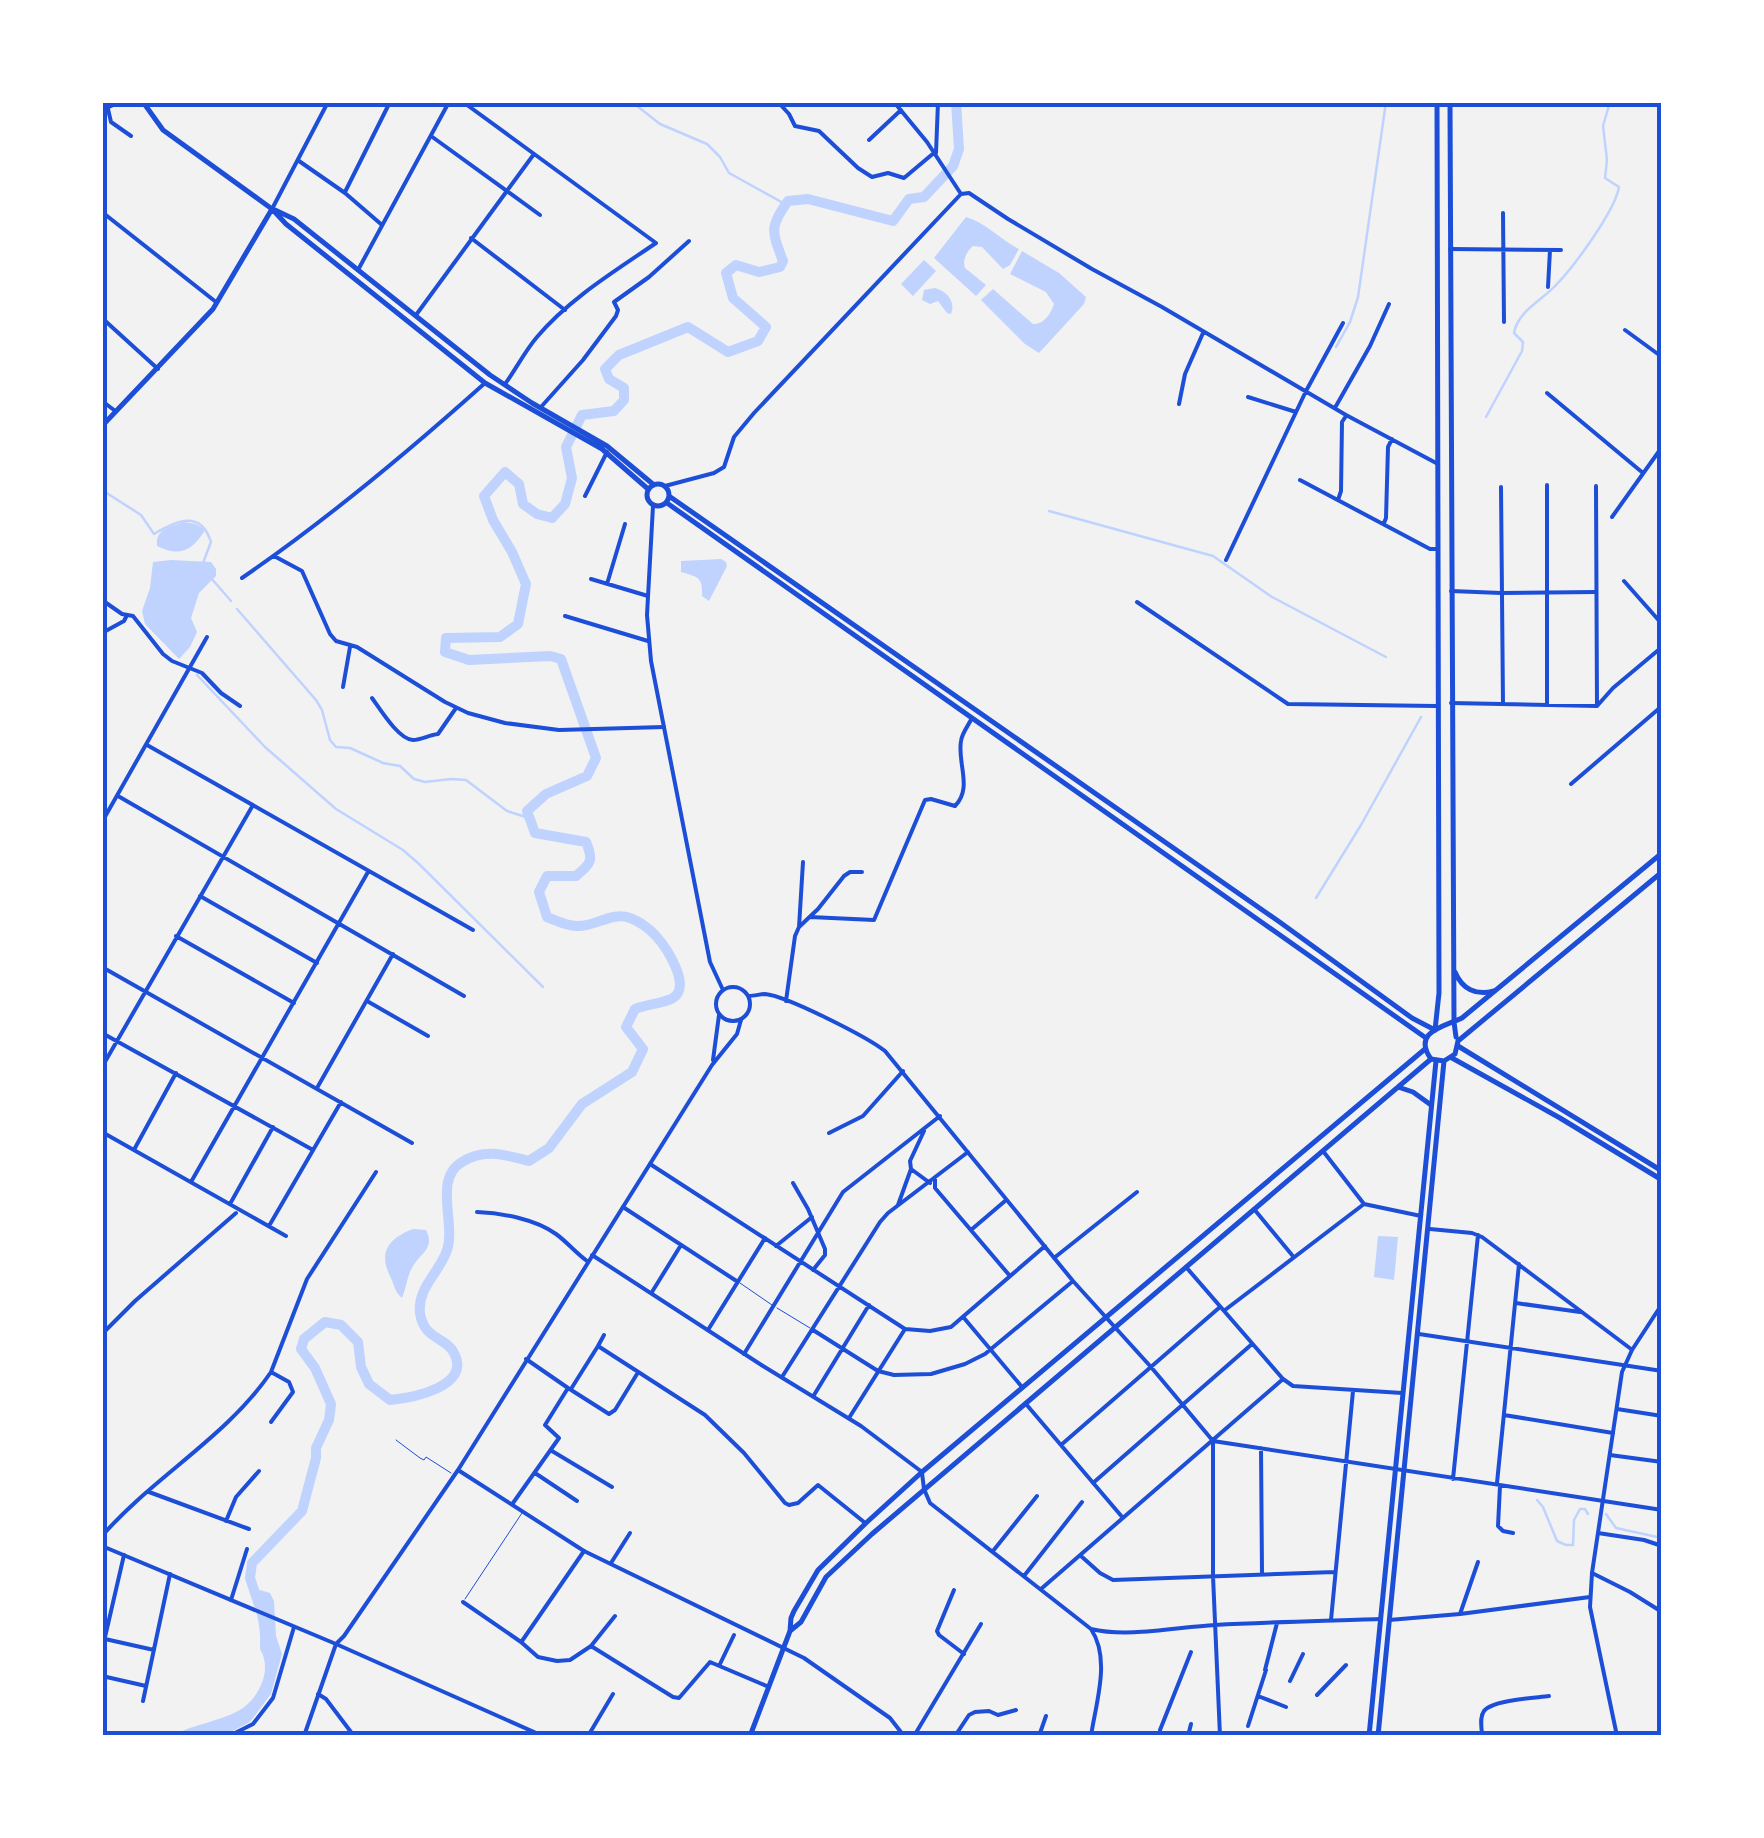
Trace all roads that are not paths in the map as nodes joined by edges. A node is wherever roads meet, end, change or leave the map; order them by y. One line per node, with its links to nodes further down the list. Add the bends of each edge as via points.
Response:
1 (120, 102): 12 (street)
2 (143, 102): 25 (main road, via 163,130)
3 (328, 102): 21 (street)
4 (390, 102): 23 (street)
5 (449, 102): 17 (street)
6 (463, 102): 20 (street)
7 (778, 102): 19 (street, via 797,128 818,131 872,177 904,178)
8 (894, 102): 13 (street)
9 (938, 102): 19 (street)
10 (1437, 102): 14 (main road)
11 (1450, 102): 15 (main road)
12 (105, 109): 16 (street, via 110,122)
13 (901, 110): 18 (street); 19 (street)
14 (1438, 134): 15 (street); 51 (main road)
15 (1450, 134): 32 (main road)
16 (131, 136)
17 (431, 136): 22 (street); 29 (street)
18 (869, 140)
19 (935, 153): 24 (street)
20 (534, 154): 22 (street); 41 (street, via 656,243)
21 (298, 160): 23 (street); 25 (street)
22 (505, 190): 28 (street); 30 (street)
23 (344, 193): 29 (street)
24 (962, 194): 48 (street); 75 (street, via 754,413 734,437 724,467)
25 (272, 209): 36 (main road); 38 (main road); 44 (main road)
26 (102, 212): 38 (street)
27 (1503, 213): 33 (street)
28 (540, 216)
29 (382, 225): 36 (street)
30 (471, 238): 41 (street); 42 (street)
31 (689, 241): 60 (street, via 614,302 616,316)
32 (1450, 248): 33 (street); 50 (main road)
33 (1504, 249): 34 (street); 45 (street)
34 (1550, 250): 35 (street); 37 (street)
35 (1561, 250)
36 (358, 270): 40 (main road)
37 (1548, 286)
38 (216, 302): 52 (main road)
39 (1389, 304): 61 (street)
40 (409, 310): 42 (main road); 44 (main road)
41 (565, 310): 54 (street)
42 (416, 316): 54 (main road)
43 (102, 318): 52 (street)
44 (403, 318): 53 (main road)
45 (1504, 322)
46 (1343, 323): 55 (street)
47 (1625, 330): 49 (street)
48 (1204, 331): 55 (street); 59 (street)
49 (1662, 357)
50 (1450, 365): 51 (street); 93 (main road)
51 (1436, 366): 71 (main road)
52 (158, 369): 62 (main road)
53 (485, 383): 64 (main road); 87 (street)
54 (506, 384): 60 (main road)
55 (1306, 390): 61 (street); 63 (street)
56 (1547, 393): 72 (street)
57 (1248, 398): 63 (street)
58 (102, 400): 62 (street)
59 (1179, 404)
60 (540, 407): 64 (main road)
61 (1336, 408): 65 (street)
62 (116, 412): 66 (main road)
63 (1296, 412): 88 (street)
64 (548, 415): 67 (main road)
65 (1346, 415): 68 (street); 81 (street)
66 (102, 426)
67 (588, 437): 70 (main road); 77 (main road, via 616,452)
68 (1392, 439): 71 (street); 85 (street)
69 (1662, 447): 72 (street)
70 (607, 452): 77 (main road); 79 (street)
71 (1438, 464): 86 (main road)
72 (1643, 473): 83 (street)
73 (1300, 480): 81 (street)
74 (1547, 485): 94 (street)
75 (664, 486): 77 (main road); 80 (main road)
76 (1596, 486): 95 (street)
77 (651, 487): 82 (main road, via 646,498)
78 (1501, 487): 96 (street)
79 (585, 496)
80 (668, 499): 82 (main road); 111 (main road); 120 (main road)
81 (1338, 500): 85 (street)
82 (653, 506): 97 (street)
83 (1612, 517)
84 (625, 524): 92 (street)
85 (1383, 524): 86 (street)
86 (1439, 549): 116 (main road)
87 (274, 556): 89 (street); 106 (street, via 302,571 330,634)
88 (1226, 560)
89 (242, 578)
90 (591, 579): 92 (street)
91 (1624, 581): 102 (street)
92 (607, 584): 97 (street)
93 (1452, 591): 96 (street); 112 (main road)
94 (1548, 592): 95 (street); 96 (street); 114 (street)
95 (1596, 592): 117 (street)
96 (1502, 593): 113 (street)
97 (648, 596): 105 (street)
98 (102, 600): 100 (street)
99 (1137, 602): 116 (street, via 1288,704)
100 (127, 615): 103 (street); 108 (street, via 172,662)
101 (565, 616): 105 (street)
102 (1662, 624)
103 (102, 633)
104 (207, 637): 108 (street)
105 (648, 641): 122 (street)
106 (350, 645): 109 (street); 119 (street)
107 (1662, 646): 117 (street)
108 (190, 667): 115 (street); 123 (street)
109 (344, 687)
110 (372, 698): 119 (street, via 410,740 438,734)
111 (964, 701): 120 (main road); 129 (main road)
112 (1452, 703): 113 (street); 143 (main road)
113 (1503, 704): 114 (street)
114 (1547, 705): 117 (street)
115 (240, 706)
116 (1438, 706): 157 (main road)
117 (1597, 706)
118 (1662, 706): 124 (street)
119 (456, 708): 122 (street, via 559,730)
120 (958, 708): 121 (main road)
121 (972, 718): 132 (main road); 137 (street, via 961,741 961,800 955,806 925,800 875,918)
122 (664, 726): 146 (street, via 710,962)
123 (146, 744): 125 (street); 126 (street)
124 (1571, 784)
125 (118, 796): 127 (street); 130 (street)
126 (253, 805): 130 (street); 133 (street)
127 (102, 822)
128 (1662, 853): 147 (main road)
129 (1182, 854): 132 (main road); 157 (main road, via 1412,1018)
130 (223, 857): 136 (street); 138 (street)
131 (803, 862): 139 (street)
132 (1177, 863): 160 (main road)
133 (368, 872): 138 (street); 140 (street)
134 (862, 872): 137 (street, via 844,876)
135 (1662, 872): 162 (main road)
136 (200, 896): 141 (street); 144 (street)
137 (810, 917): 139 (street)
138 (340, 924): 142 (street); 144 (street)
139 (799, 928): 152 (street)
140 (473, 930)
141 (176, 936): 148 (street); 153 (street)
142 (392, 954): 149 (street); 151 (street)
143 (1452, 958): 147 (main road, via 1469,990); 156 (main road)
144 (317, 963): 153 (street)
145 (102, 967): 148 (street)
146 (723, 990): 150 (street, via 739,988); 154 (street, via 716,999)
147 (1497, 990): 156 (main road)
148 (145, 991): 161 (street); 164 (street)
149 (464, 996)
150 (749, 996): 152 (street); 155 (street, via 750,1010)
151 (366, 1001): 159 (street); 172 (street)
152 (786, 1001): 169 (street, via 874,1043)
153 (294, 1003): 164 (street)
154 (719, 1014): 155 (street); 167 (street)
155 (741, 1020): 167 (street)
156 (1454, 1022): 157 (main road); 162 (main road)
157 (1438, 1029): 160 (main road); 162 (main road)
158 (102, 1032): 161 (street)
159 (428, 1036)
160 (1426, 1038): 163 (main road)
161 (117, 1041): 168 (street); 170 (street)
162 (1457, 1041): 166 (main road); 189 (main road)
163 (1425, 1049): 165 (main road); 236 (main road)
164 (263, 1058): 172 (street); 175 (street)
165 (1434, 1060): 166 (main road); 171 (main road); 174 (main road)
166 (1448, 1060): 191 (main road); 207 (main road)
167 (712, 1065): 187 (street)
168 (102, 1067)
169 (903, 1072): 176 (street); 181 (street, via 864,1116)
170 (176, 1073): 175 (street); 183 (street)
171 (1398, 1087): 174 (main road); 185 (main road)
172 (317, 1088): 173 (street)
173 (341, 1102): 182 (street); 184 (street)
174 (1431, 1105): 204 (main road)
175 (235, 1106): 178 (street); 193 (street)
176 (935, 1110): 177 (street); 179 (street)
177 (940, 1116): 179 (street); 186 (street)
178 (273, 1127): 184 (street); 197 (street)
179 (926, 1127): 188 (street); 209 (street, via 849,1186)
180 (102, 1132): 183 (street)
181 (829, 1133)
182 (412, 1143)
183 (134, 1150): 193 (street)
184 (314, 1150): 206 (street)
185 (1323, 1151): 198 (street); 201 (main road)
186 (968, 1152): 192 (street); 196 (street)
187 (650, 1164): 200 (street); 212 (street)
188 (911, 1170): 192 (street); 199 (street)
189 (1662, 1171)
190 (376, 1172): 257 (street, via 307,1279)
191 (1662, 1180)
192 (932, 1181): 199 (street); 208 (street)
193 (191, 1182): 197 (street)
194 (793, 1183): 205 (street)
195 (1137, 1192): 218 (street)
196 (1007, 1200): 208 (street); 215 (street)
197 (230, 1204): 206 (street)
198 (1364, 1204): 204 (street); 217 (street)
199 (898, 1205): 227 (street)
200 (623, 1207): 213 (street); 216 (street)
201 (1254, 1209): 217 (street); 222 (main road)
202 (477, 1212): 219 (street, via 543,1226)
203 (236, 1213): 241 (street)
204 (1421, 1216): 264 (main road)
205 (812, 1218): 209 (street); 214 (street)
206 (268, 1226): 211 (street)
207 (1430, 1229): 210 (street); 242 (main road)
208 (971, 1230): 224 (street)
209 (818, 1233): 220 (street); 223 (street, via 826,1252)
210 (1478, 1235): 221 (street); 244 (street)
211 (286, 1236)
212 (764, 1238): 214 (street); 226 (street)
213 (681, 1245): 226 (street); 228 (street)
214 (776, 1246): 220 (street)
215 (1045, 1246): 218 (street); 224 (street)
216 (592, 1255): 219 (street); 228 (street)
217 (1293, 1256): 233 (street)
218 (1054, 1258): 225 (street)
219 (588, 1261): 252 (street)
220 (801, 1262): 223 (street); 231 (street)
221 (1519, 1264): 229 (street); 234 (street)
222 (1186, 1267): 233 (street); 237 (main road)
223 (813, 1270): 227 (street)
224 (1010, 1276): 235 (street)
225 (1073, 1281): 236 (street); 249 (street)
226 (738, 1282): 231 (lane); 239 (street)
227 (839, 1286): 232 (street); 240 (street)
228 (651, 1294): 239 (street)
229 (1516, 1303): 234 (street); 248 (street)
230 (1662, 1304): 250 (street)
231 (774, 1306): 240 (lane); 251 (street)
232 (869, 1306): 238 (street); 247 (street)
233 (1222, 1309): 245 (street); 254 (street)
234 (1582, 1312): 250 (street)
235 (964, 1318): 238 (street, via 937,1331); 249 (street)
236 (1106, 1318): 237 (street); 261 (main road)
237 (1114, 1327): 254 (street); 266 (main road)
238 (905, 1329): 255 (street)
239 (708, 1330): 251 (street)
240 (813, 1330): 247 (street); 259 (street)
241 (102, 1334)
242 (1419, 1334): 244 (street); 284 (main road)
243 (604, 1335): 246 (street)
244 (1468, 1340): 248 (street); 288 (street)
245 (1252, 1344): 260 (street); 267 (street)
246 (598, 1346): 258 (street); 262 (street)
247 (843, 1347): 255 (street); 265 (street)
248 (1511, 1347): 253 (street); 269 (street)
249 (990, 1350): 255 (street, via 931,1374); 261 (street)
250 (1632, 1350): 253 (street)
251 (744, 1354): 259 (street)
252 (526, 1359): 262 (street); 285 (street)
253 (1624, 1365): 256 (street); 268 (street)
254 (1151, 1367): 267 (street); 276 (street)
255 (878, 1371): 271 (street)
256 (1662, 1371)
257 (271, 1372): 272 (street, via 292,1391); 293 (street)
258 (638, 1372): 262 (street, via 612,1414); 303 (street, via 718,1427 785,1503 798,1503 822,1486)
259 (782, 1378): 265 (street)
260 (1282, 1379): 263 (street, via 1293,1386); 275 (street)
261 (1023, 1388): 286 (main road)
262 (569, 1389): 278 (street, via 545,1425 559,1438)
263 (1353, 1391): 264 (street); 280 (street)
264 (1402, 1393): 282 (main road)
265 (813, 1397): 271 (street)
266 (1025, 1403): 276 (street); 292 (main road)
267 (1182, 1404): 275 (street); 289 (street)
268 (1617, 1410): 270 (street); 273 (street)
269 (1504, 1416): 273 (street); 290 (street)
270 (1662, 1416)
271 (849, 1418): 286 (street)
272 (271, 1422)
273 (1613, 1433): 279 (street)
274 (396, 1440): 285 (lane)
275 (1213, 1441): 277 (street); 301 (street); 323 (street)
276 (1061, 1446): 289 (street)
277 (1261, 1448): 280 (street); 321 (street)
278 (552, 1451): 287 (street); 291 (street)
279 (1610, 1454): 281 (street); 296 (street)
280 (1348, 1462): 282 (street); 318 (street)
281 (1662, 1462)
282 (1395, 1470): 284 (street); 334 (main road)
283 (259, 1471): 302 (street)
284 (1404, 1471): 288 (street); 335 (main road)
285 (456, 1472): 298 (street); 346 (street)
286 (922, 1472): 292 (street); 303 (main road)
287 (536, 1474): 295 (street); 298 (street)
288 (1454, 1478): 290 (street)
289 (1093, 1483): 301 (street)
290 (1498, 1485): 296 (street); 307 (street, via 1498,1526)
291 (612, 1487)
292 (924, 1489): 313 (street, via 930,1503); 342 (main road, via 826,1577)
293 (148, 1492): 302 (street); 308 (street)
294 (1037, 1496): 313 (street)
295 (577, 1501)
296 (1602, 1501): 299 (street); 306 (street)
297 (1082, 1502): 322 (street)
298 (513, 1504): 300 (street)
299 (1662, 1510)
300 (523, 1511): 312 (street); 329 (lane)
301 (1123, 1518): 315 (street)
302 (226, 1520): 304 (street)
303 (866, 1523): 342 (main road, via 818,1570)
304 (249, 1529)
305 (630, 1533): 317 (street)
306 (1598, 1533): 310 (street); 319 (street)
307 (1512, 1534)
308 (102, 1536)
309 (102, 1546): 314 (street)
310 (1662, 1546)
311 (247, 1549): 327 (street)
312 (584, 1550): 317 (street); 345 (street)
313 (993, 1552): 322 (street)
314 (124, 1555): 320 (street); 330 (street)
315 (1080, 1556): 323 (street, via 1113,1580); 324 (street)
316 (1478, 1562): 332 (street)
317 (611, 1564): 348 (street)
318 (1335, 1572): 321 (street); 336 (street)
319 (1592, 1573): 326 (street); 331 (street)
320 (170, 1574): 327 (street); 350 (street)
321 (1262, 1574): 323 (street)
322 (1024, 1576): 324 (street)
323 (1213, 1576): 339 (street)
324 (1042, 1589): 341 (street)
325 (954, 1590): 352 (street, via 937,1631)
326 (1590, 1597): 332 (street); 389 (street)
327 (232, 1600): 340 (street)
328 (102, 1602): 330 (street)
329 (463, 1602): 345 (street)
330 (112, 1605): 344 (street)
331 (1662, 1612)
332 (1460, 1614): 335 (street)
333 (615, 1616): 347 (street)
334 (1380, 1619): 336 (street); 386 (main road)
335 (1389, 1620): 387 (main road)
336 (1331, 1621): 337 (street)
337 (1276, 1623): 339 (street); 363 (street)
338 (982, 1624): 352 (street)
339 (1215, 1625): 341 (street); 385 (street)
340 (296, 1628): 346 (street); 373 (street, via 273,1698 253,1724)
341 (1091, 1629): 383 (street, via 1101,1660)
342 (790, 1631): 348 (main road)
343 (734, 1635): 354 (street)
344 (105, 1639): 349 (street); 350 (street)
345 (521, 1642): 347 (street, via 538,1657 558,1661)
346 (336, 1644): 360 (street); 376 (street)
347 (591, 1646): 354 (street, via 676,1698 708,1664)
348 (783, 1646): 359 (main road); 379 (street, via 890,1718)
349 (102, 1650)
350 (154, 1650): 358 (street)
351 (1191, 1652): 371 (street)
352 (964, 1654): 372 (street)
353 (1303, 1654): 357 (street)
354 (720, 1664): 359 (street)
355 (1346, 1666): 362 (street)
356 (102, 1676): 358 (street)
357 (1290, 1681)
358 (146, 1686): 365 (street)
359 (769, 1686): 378 (main road)
360 (318, 1694): 374 (street); 375 (street)
361 (612, 1694): 377 (street)
362 (1317, 1695)
363 (1258, 1696): 366 (street); 370 (street)
364 (1549, 1696): 388 (street, via 1488,1707)
365 (143, 1701)
366 (1286, 1707)
367 (1016, 1710): 381 (street, via 975,1712)
368 (1046, 1716): 382 (street)
369 (1190, 1724): 384 (street)
370 (1248, 1726)
371 (1160, 1730)
372 (916, 1733): 380 (street)
373 (230, 1736)
374 (304, 1736)
375 (354, 1736)
376 (543, 1736)
377 (588, 1736)
378 (750, 1736)
379 (904, 1736)
380 (927, 1736)
381 (955, 1736)
382 (1040, 1736)
383 (1091, 1736)
384 (1188, 1736)
385 (1220, 1736)
386 (1369, 1736)
387 (1378, 1736)
388 (1482, 1736)
389 (1617, 1736)

